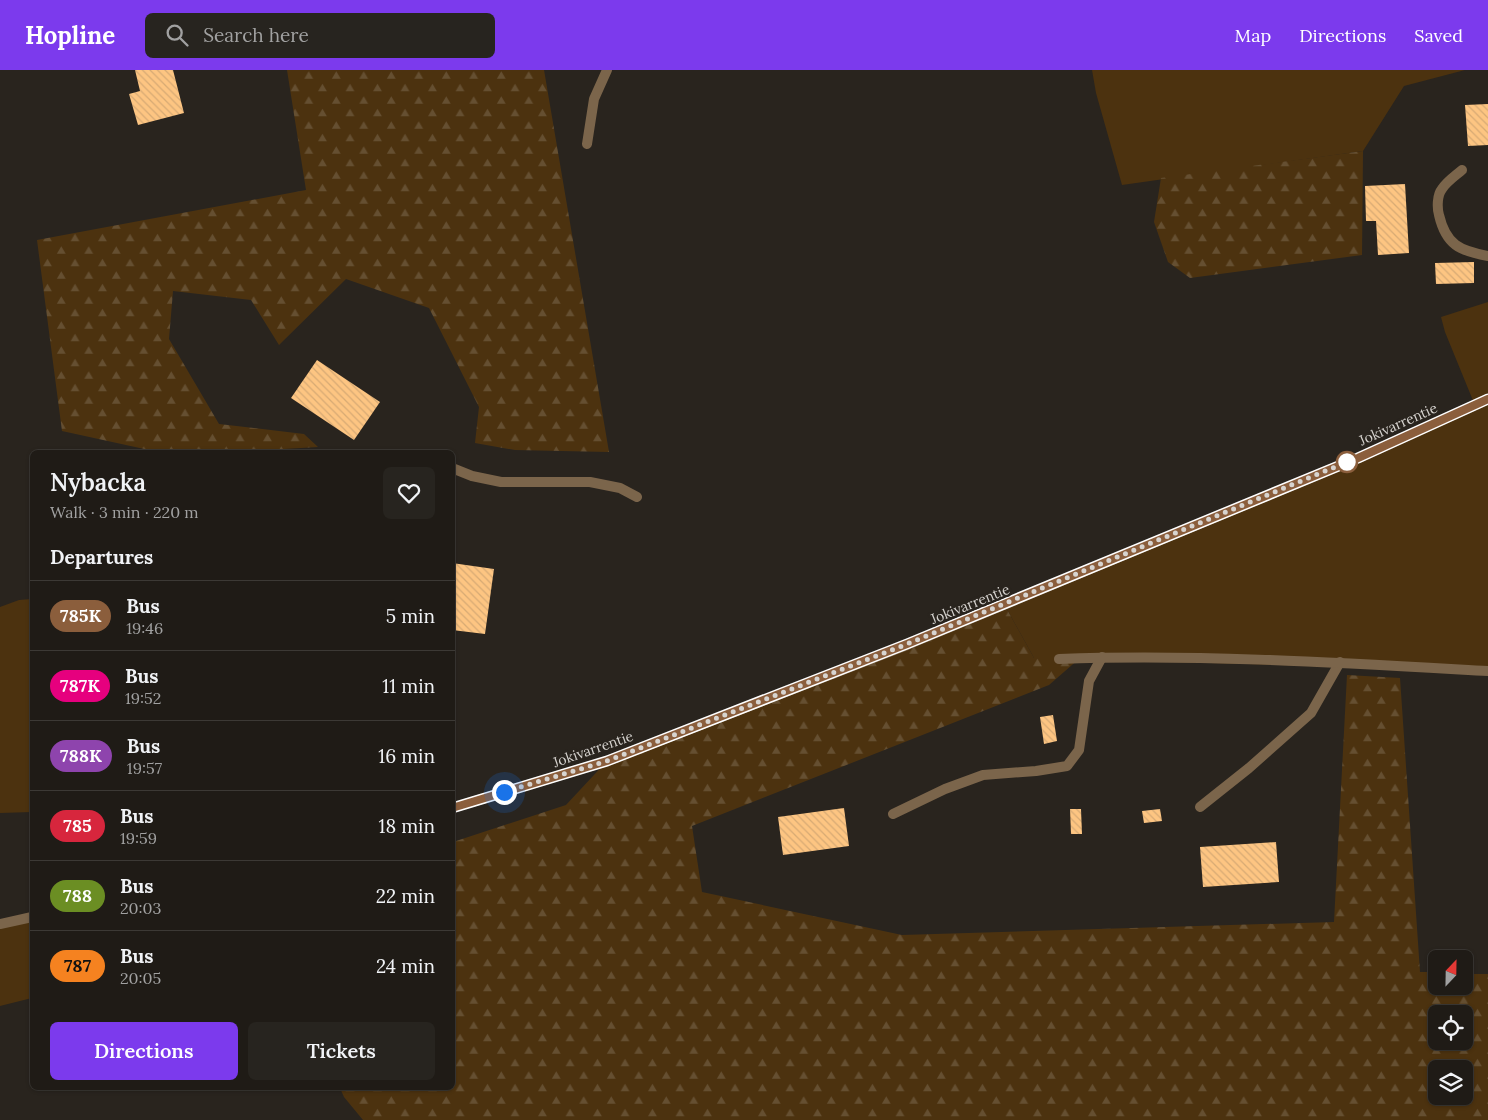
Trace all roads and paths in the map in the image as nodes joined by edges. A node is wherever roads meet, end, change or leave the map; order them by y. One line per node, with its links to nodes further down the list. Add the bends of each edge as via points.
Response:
1 (607, 70): 2 (street, via 594,99)
2 (586, 144)
3 (1462, 170): 4 (street, via 1441,190 1438,209 1442,229 1450,241 1468,253)
4 (1488, 256)
5 (1488, 399): 12 (street, Jokivarrentie, via 1348,462 907,644 607,761)
6 (455, 469): 7 (street, via 502,482 590,482 620,488)
7 (637, 497)
8 (1102, 657): 9 (street); 10 (street); 14 (street, via 1089,681 1079,750 1067,766 983,775 945,788)
9 (1058, 659)
10 (1340, 662): 11 (street); 13 (street, via 1311,713)
11 (1488, 671)
12 (455, 807)
13 (1200, 807)
14 (893, 814)
15 (30, 917): 16 (street)
16 (0, 924)

